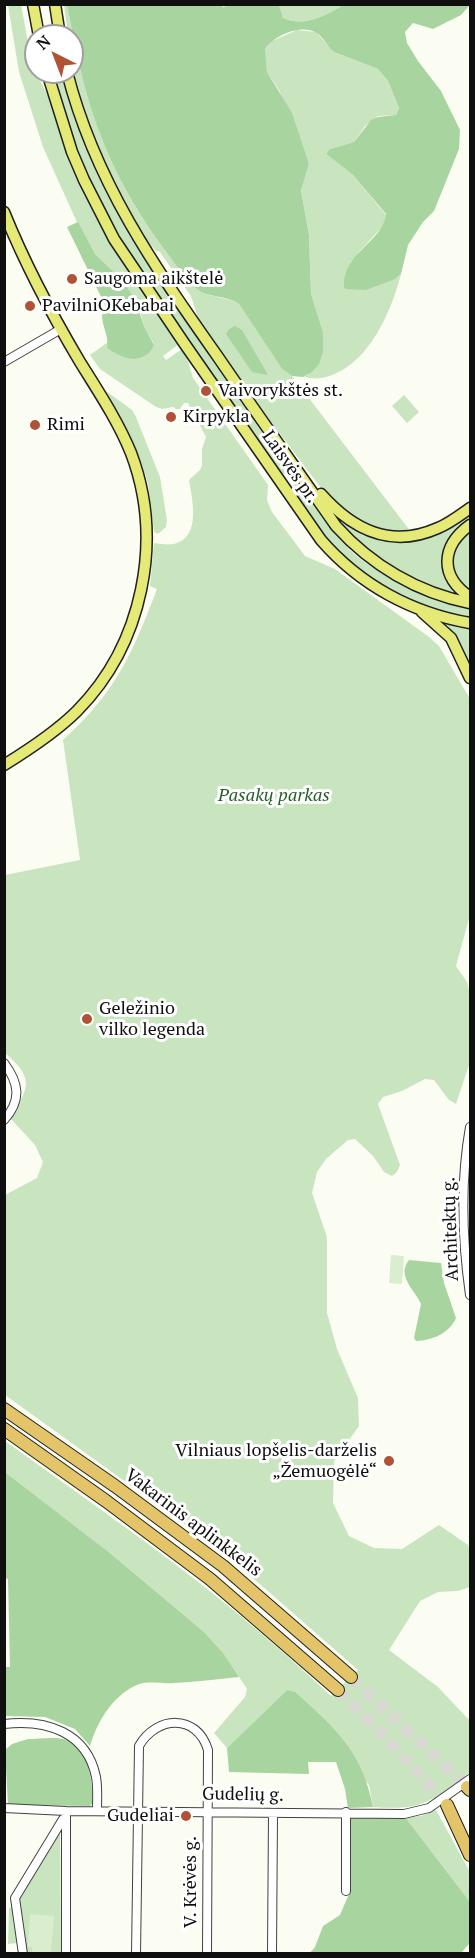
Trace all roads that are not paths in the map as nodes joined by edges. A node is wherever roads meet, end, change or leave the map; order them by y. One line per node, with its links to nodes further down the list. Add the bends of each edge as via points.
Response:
1 (33, 4): 3 (main road)
2 (55, 4): 4 (main road)
3 (37, 24)
4 (58, 24)
5 (51, 84): 15 (main road, Laisvės pr., via 72,152 129,262 306,520 342,563 373,587)
6 (71, 84): 10 (main road, Laisvės pr., via 88,138 127,221)
7 (4, 212): 8 (main road)
8 (61, 329): 9 (street); 18 (main road, via 120,429 136,468 145,515 146,558 127,637 103,679 58,728)
9 (4, 362)
10 (292, 464): 11 (main road, via 336,511 373,532 406,537 423,534); 14 (main road, Laisvės pr., via 336,526 368,557 403,579)
11 (471, 508)
12 (471, 525): 13 (main road, via 457,536 447,563 453,582)
13 (471, 597)
14 (471, 603)
15 (417, 608): 16 (main road, Laisvės pr.); 17 (main road, via 452,638)
16 (471, 623)
17 (471, 678)
18 (4, 765)
19 (4, 1063): 20 (street, via 18,1091)
20 (4, 1120)
21 (471, 1127): 22 (street, Architektų g., via 463,1209)
22 (471, 1295)
23 (4, 1408): 25 (highway, Vakarinis aplinkkelis, via 214,1559)
24 (4, 1429): 26 (highway, Vakarinis aplinkkelis, via 193,1566)
25 (351, 1677)
26 (338, 1690)
27 (4, 1724): 30 (street, via 44,1725 62,1731 82,1746 97,1781)
28 (470, 1785): 33 (street, Gudelių g., via 417,1812)
29 (4, 1808): 35 (street, Gudelių g.)
30 (97, 1810): 31 (street, Gudelių g.); 35 (street, Gudelių g.)
31 (139, 1810): 32 (street, Gudelių g.); 32 (street, V. Krėvės g., via 139,1746 153,1729 174,1723 189,1725 206,1744); 41 (street, V. Krėvės g.)
32 (208, 1811): 34 (street, Gudelių g.); 42 (street, V. Krėvės g.)
33 (346, 1812): 34 (street, Gudelių g.); 38 (street)
34 (273, 1813): 43 (street)
35 (66, 1815): 39 (street, via 15,1898); 40 (street)
36 (471, 1837): 37 (highway, via 447,1805)
37 (471, 1855)
38 (346, 1891)
39 (23, 1953)
40 (66, 1953)
41 (136, 1953)
42 (207, 1953)
43 (272, 1953)

